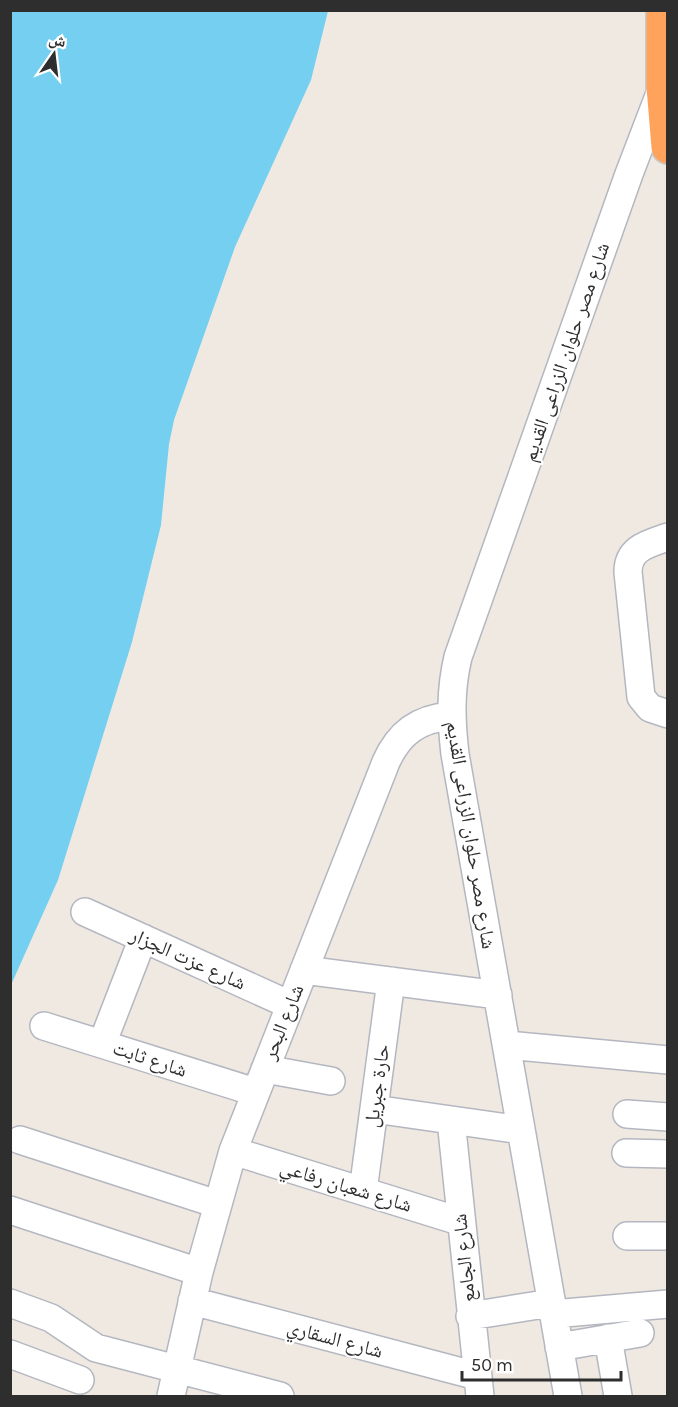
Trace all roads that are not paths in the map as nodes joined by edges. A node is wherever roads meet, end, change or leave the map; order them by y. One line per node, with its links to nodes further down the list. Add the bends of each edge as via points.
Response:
1 (663, 10): 2 (highway)
2 (663, 87): 3 (highway); 6 (street, شارع مصر حلوان الزراعى القديم, via 458,657 451,686)
3 (668, 147)
4 (668, 537): 5 (street, via 637,549 628,566 641,697 651,708)
5 (668, 714)
6 (450, 716): 9 (street, شارع البحر, via 422,721 399,738 392,750); 11 (street, شارع مصر حلوان الزراعى القديم)
7 (85, 912): 8 (street, شارع عزت الجزار)
8 (143, 939): 12 (street, شارع عزت الجزار); 14 (street)
9 (304, 970): 10 (street); 12 (street, شارع البحر)
10 (392, 981): 11 (street); 19 (street, حارة جبريل)
11 (498, 995): 15 (street, شارع مصر حلوان الزراعى القديم)
12 (290, 1005): 17 (street, شارع البحر)
13 (44, 1026): 14 (street, شارع ثابت)
14 (102, 1044): 17 (street, شارع ثابت)
15 (507, 1045): 16 (street); 23 (street, شارع مصر حلوان الزراعى القديم)
16 (668, 1060)
17 (260, 1081): 18 (street, شارع ثابت); 25 (street, شارع البحر)
18 (331, 1081)
19 (374, 1109): 22 (street); 28 (street, حارة جبريل)
20 (627, 1114): 21 (street)
21 (668, 1117)
22 (451, 1120): 23 (street); 31 (street, شارع الجامع)
23 (521, 1130): 38 (street, شارع مصر حلوان الزراعى القديم)
24 (20, 1140): 29 (street)
25 (233, 1151): 28 (street, شارع شعبان رفاعي); 29 (street, شارع البحر)
26 (626, 1153): 27 (street)
27 (668, 1154)
28 (363, 1191): 31 (street, شارع شعبان رفاعي)
29 (217, 1204): 34 (street, شارع البحر)
30 (10, 1210): 34 (street)
31 (459, 1221): 39 (street, شارع الجامع)
32 (627, 1236): 33 (street)
33 (668, 1236)
34 (199, 1272): 35 (street, شارع البحر)
35 (192, 1301): 45 (street, شارع البحر); 46 (street, شارع السقاري)
36 (10, 1303): 43 (street, via 51,1318)
37 (668, 1304): 38 (street)
38 (552, 1309): 39 (street); 42 (street, شارع مصر حلوان الزراعى القديم)
39 (470, 1316): 46 (street, شارع الجامع)
40 (640, 1333): 41 (street)
41 (608, 1338): 42 (street); 50 (street)
42 (559, 1347): 49 (street, شارع مصر حلوان الزراعى القديم)
43 (96, 1348): 45 (street); 47 (street)
44 (10, 1354): 47 (street)
45 (174, 1384): 48 (street)
46 (478, 1386)
47 (76, 1388)
48 (273, 1396)
49 (568, 1396)
50 (618, 1396)

